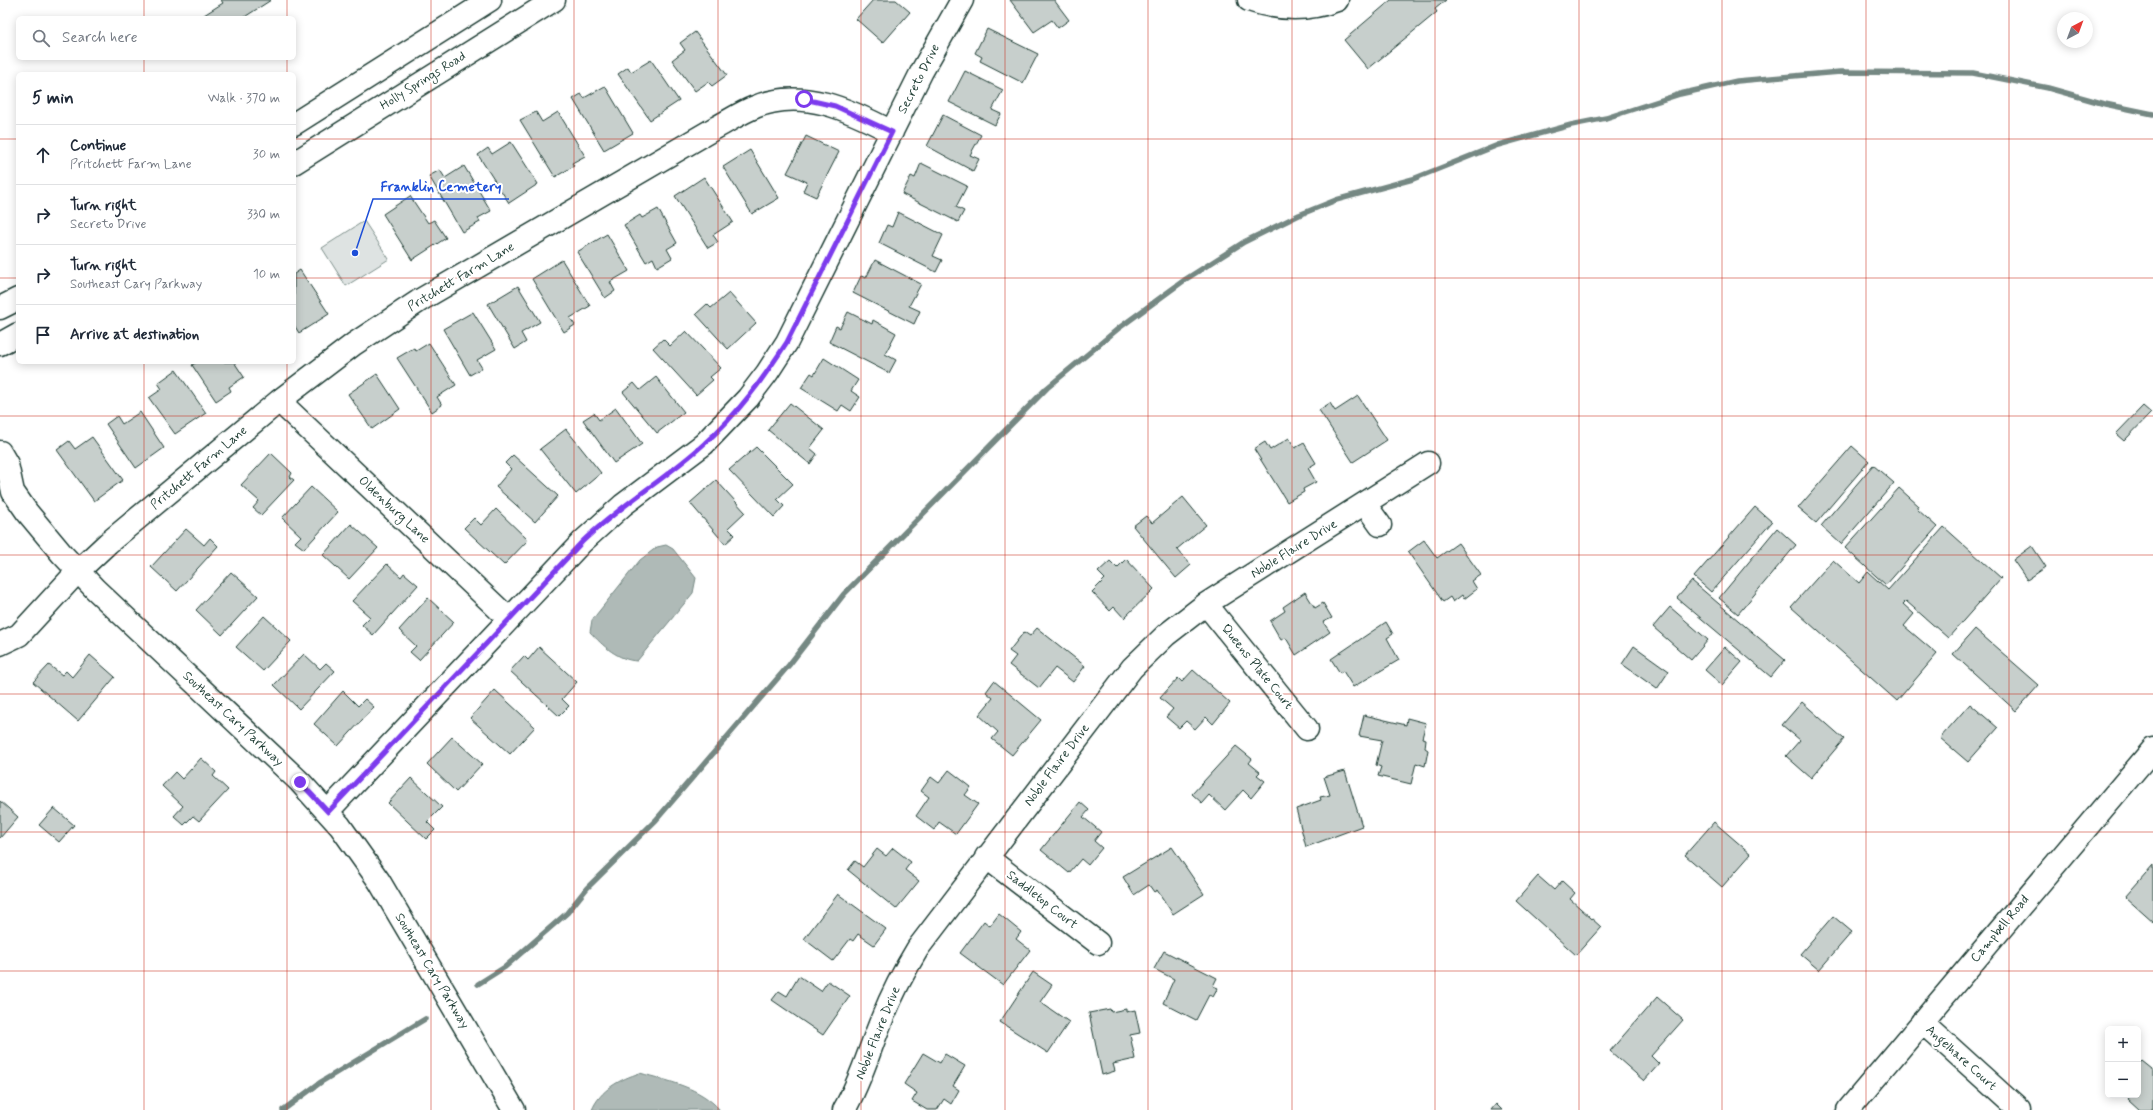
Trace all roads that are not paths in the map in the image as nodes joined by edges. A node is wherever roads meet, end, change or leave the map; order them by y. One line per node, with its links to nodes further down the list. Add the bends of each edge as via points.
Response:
1 (490, 0): 6 (street)
2 (554, 0): 8 (street, Holly Springs Road)
3 (962, 0): 7 (street, Secreto Drive)
4 (1249, 0): 5 (street, via 1278,8 1296,8 1327,4)
5 (1337, 0)
6 (296, 123)
7 (892, 132): 13 (street, Pritchett Farm Lane, via 865,118 821,102 804,99 756,106 422,299 354,344); 21 (street, Secreto Drive, via 787,342 748,398 704,444 601,523)
8 (296, 162)
9 (16, 300): 10 (street)
10 (0, 308)
11 (16, 335): 12 (street)
12 (0, 344)
13 (279, 401): 19 (street, Pritchett Farm Lane); 21 (street, Oldenburg Lane)
14 (0, 452): 16 (street, Southeast Cary Parkway, via 7,464)
15 (1428, 463): 17 (street, Noble Flaire Drive)
16 (7, 488): 19 (street, Southeast Cary Parkway)
17 (1365, 504): 18 (street); 20 (street, Noble Flaire Drive)
18 (1380, 525)
19 (77, 572): 22 (street, Pritchett Farm Lane, via 19,635); 25 (street, Southeast Cary Parkway, via 300,782)
20 (1206, 604): 23 (street, Queens Plate Court); 26 (street, Noble Flaire Drive, via 1166,635 1120,682)
21 (509, 619): 25 (street, Secreto Drive)
22 (0, 644)
23 (1307, 729)
24 (2153, 749): 28 (street, Campbell Road)
25 (328, 812): 29 (street, Southeast Cary Parkway, via 379,881)
26 (986, 857): 27 (street, Saddletop Court); 30 (street, Noble Flaire Drive, via 905,969 882,1018 862,1075)
27 (1098, 944)
28 (1922, 1022): 31 (street, Campbell Road); 32 (street, Angelhare Court)
29 (514, 1110)
30 (844, 1110)
31 (1848, 1110)
32 (2018, 1110)

